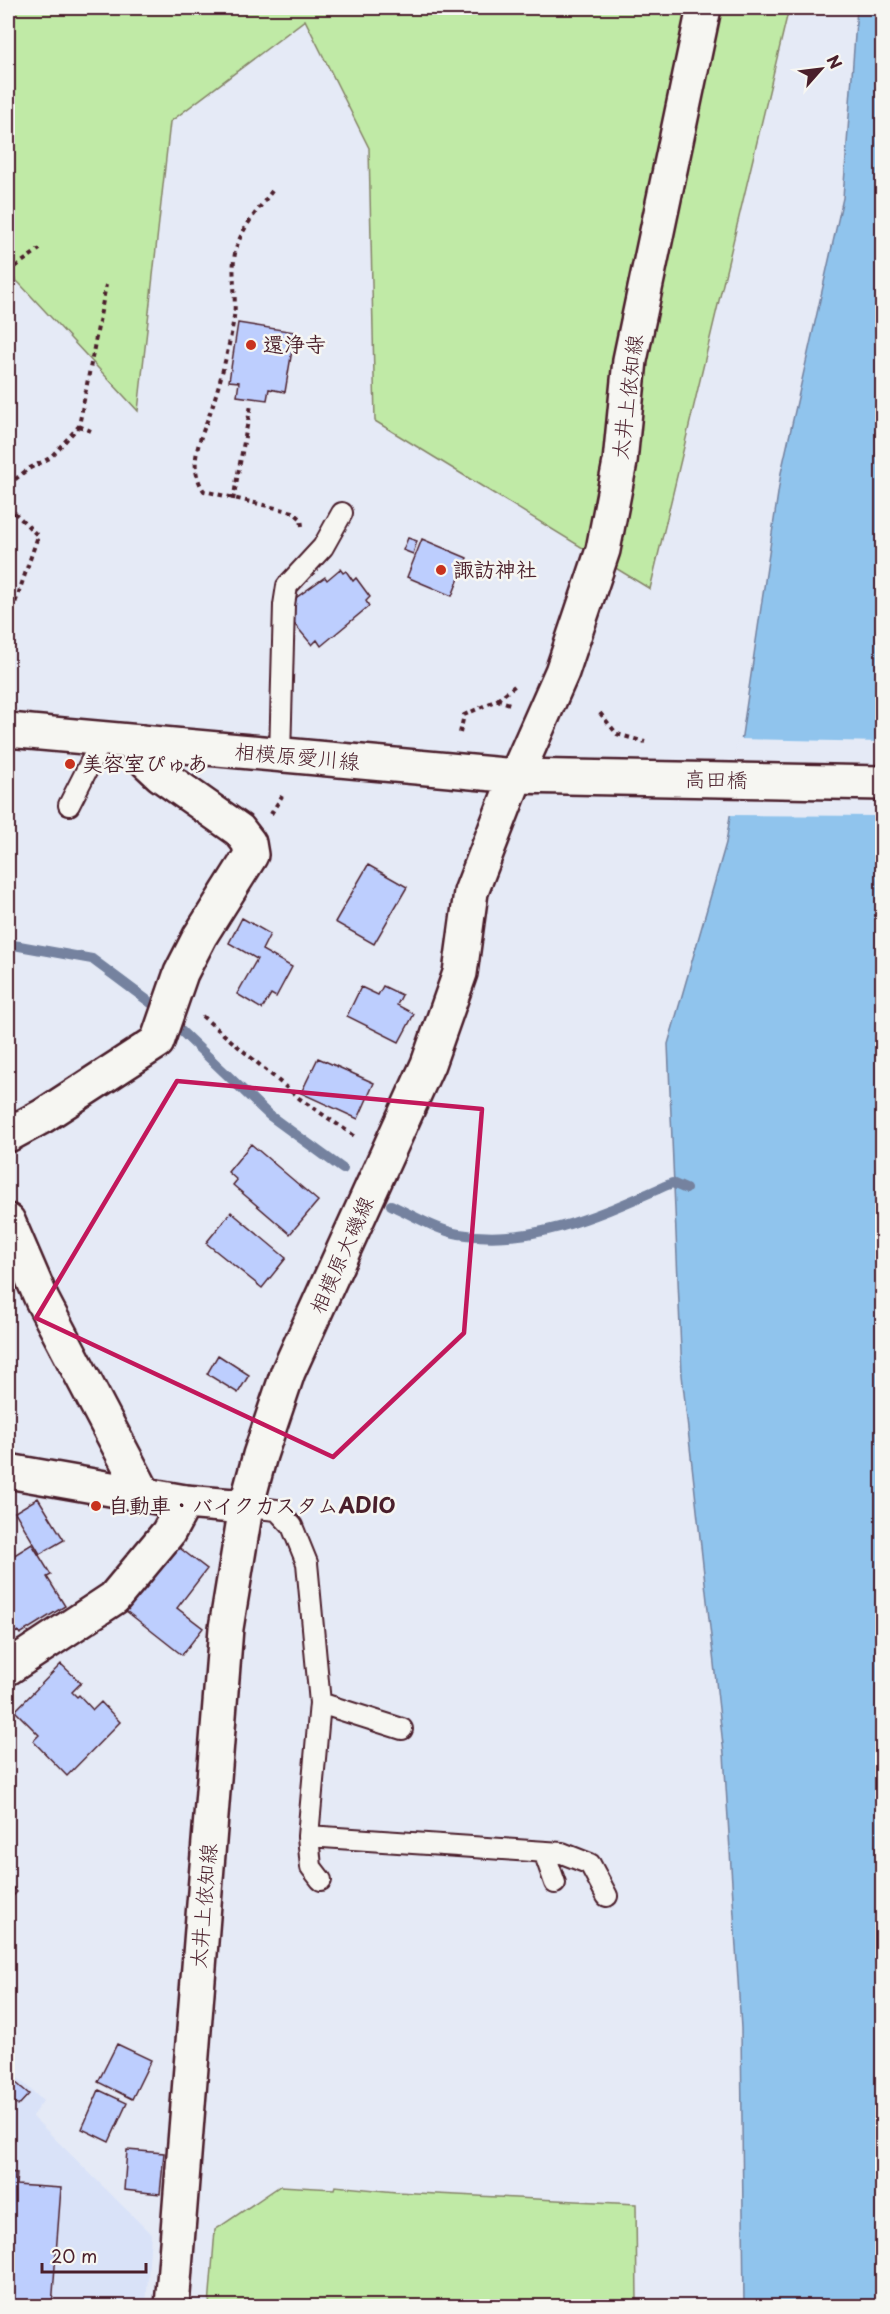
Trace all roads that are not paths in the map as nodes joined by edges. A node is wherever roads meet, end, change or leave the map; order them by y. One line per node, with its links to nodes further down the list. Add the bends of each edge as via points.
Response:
1 (704, 8): 7 (main road, 太井上依知線, via 630,360 620,462 603,550 562,672)
2 (342, 513): 6 (lane, via 323,546 287,586)
3 (8, 730): 4 (main road, 相模原愛川線)
4 (103, 738): 5 (main road, 相模原愛川線); 10 (lane)
5 (141, 742): 6 (main road, 相模原愛川線); 11 (main road, via 147,762 239,830 249,843 251,855 200,936 174,992 157,1042)
6 (280, 756): 7 (main road, 相模原愛川線)
7 (516, 776): 8 (main road, 相模原愛川線); 16 (main road, 相模原大磯線, via 471,892 456,983 428,1064 288,1372)
8 (550, 778): 9 (main road, 高田橋)
9 (882, 783)
10 (69, 806)
11 (8, 1135)
12 (8, 1221): 14 (main road, via 42,1300)
13 (8, 1471): 14 (main road)
14 (144, 1494): 15 (main road)
15 (185, 1502): 16 (main road); 17 (main road, via 168,1533 114,1598)
16 (246, 1507): 18 (lane, via 277,1510 292,1526 307,1563); 25 (main road, 太井上依知線, via 226,1628)
17 (8, 1668)
18 (320, 1703): 19 (lane); 20 (lane)
19 (402, 1729)
20 (308, 1836): 21 (lane); 22 (lane, via 311,1866)
21 (544, 1852): 23 (lane); 24 (lane, via 562,1853 590,1864)
22 (321, 1880)
23 (555, 1883)
24 (607, 1896)
25 (172, 2307)

